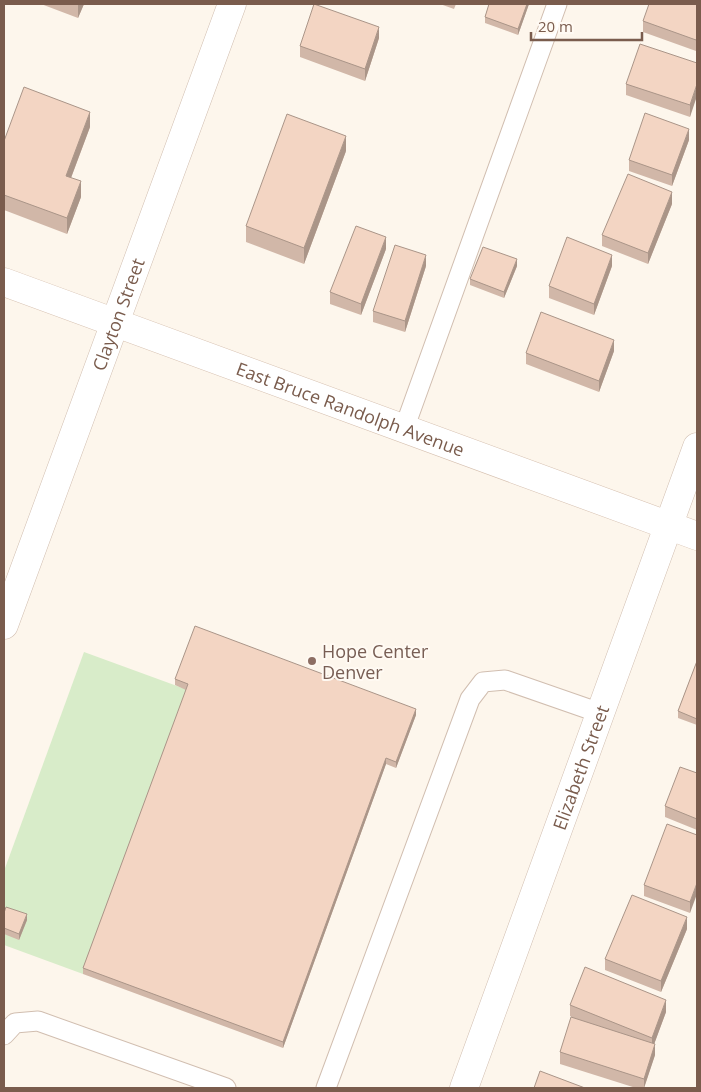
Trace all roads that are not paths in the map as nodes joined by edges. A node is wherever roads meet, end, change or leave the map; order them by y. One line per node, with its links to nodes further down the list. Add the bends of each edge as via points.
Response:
1 (232, 4): 4 (street, Clayton Street)
2 (558, 4): 5 (lane)
3 (4, 282): 4 (street, East Bruce Randolph Avenue)
4 (115, 323): 5 (street, East Bruce Randolph Avenue); 9 (street, Clayton Street)
5 (404, 429): 7 (street, East Bruce Randolph Avenue)
6 (697, 447): 7 (street, Elizabeth Street)
7 (668, 526): 8 (street, East Bruce Randolph Avenue); 10 (street, Elizabeth Street)
8 (697, 536)
9 (4, 625)
10 (600, 713): 13 (lane, via 505,680 483,682 470,699); 14 (street, Elizabeth Street)
11 (4, 1035): 12 (lane, via 15,1023 38,1021)
12 (226, 1088)
13 (326, 1088)
14 (464, 1088)

